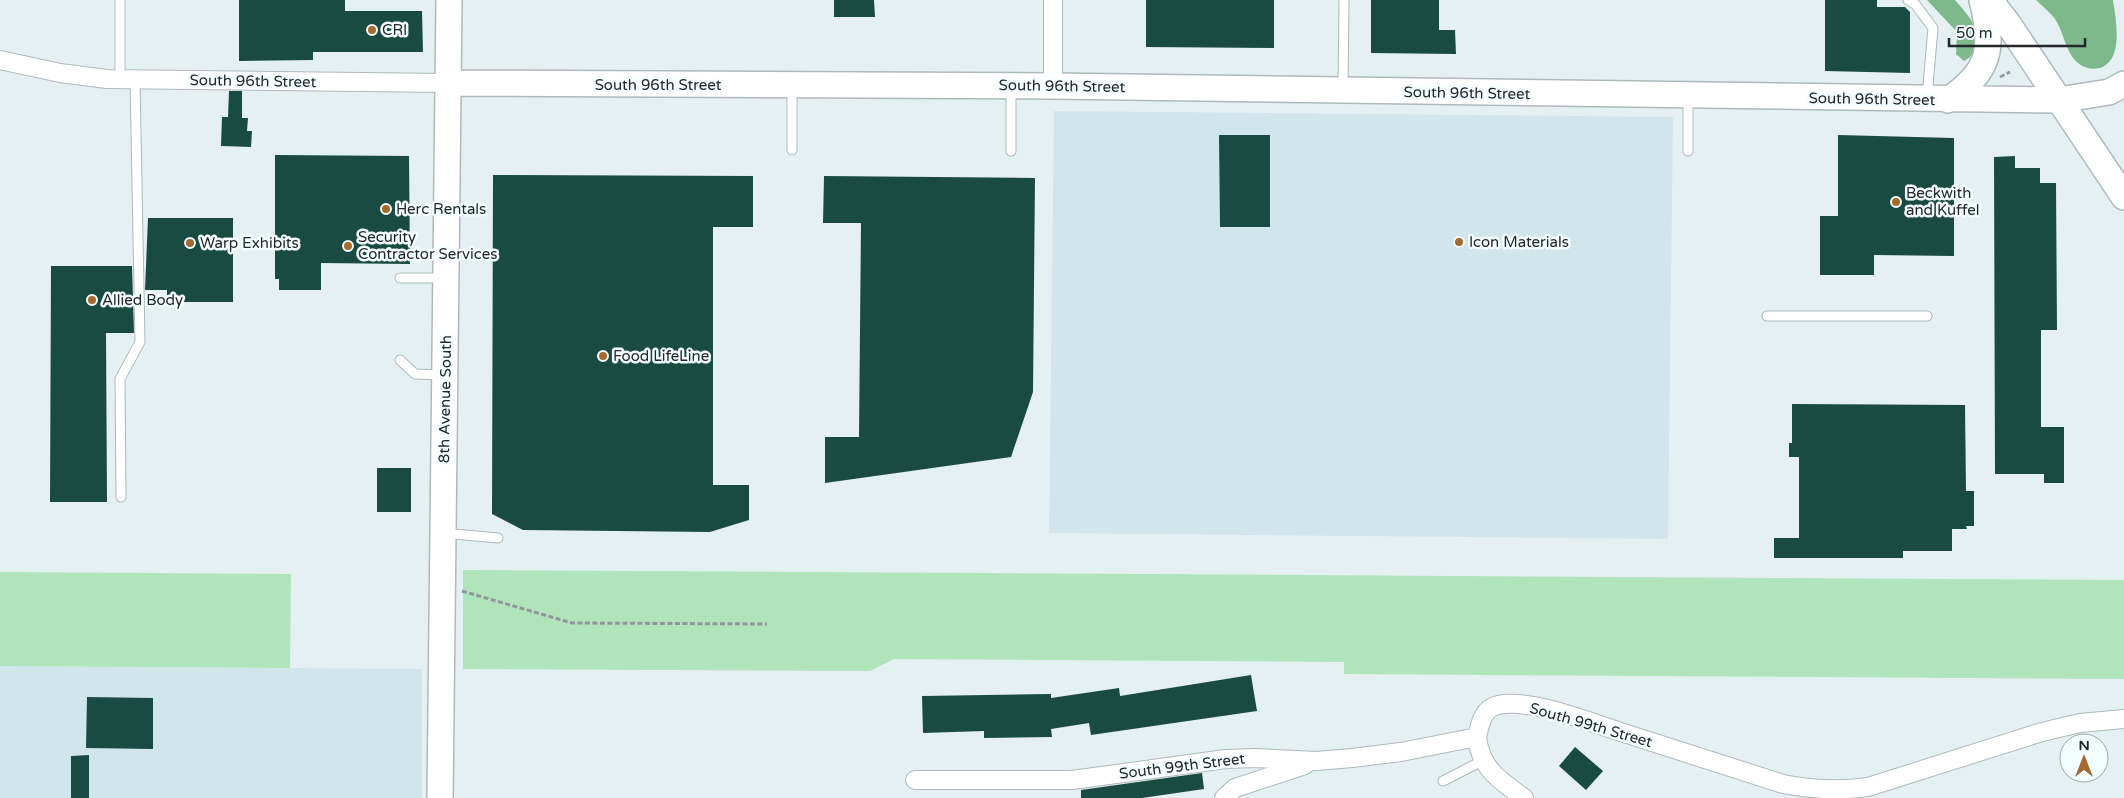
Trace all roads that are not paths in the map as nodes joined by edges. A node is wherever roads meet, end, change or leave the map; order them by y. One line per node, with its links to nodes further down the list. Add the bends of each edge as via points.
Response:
1 (120, 0): 9 (lane)
2 (449, 0): 10 (street, 8th Avenue South)
3 (1053, 0): 14 (street)
4 (1344, 0): 15 (lane)
5 (1908, 0): 17 (lane, via 1915,4 1933,28)
6 (1982, 0): 17 (street, via 1988,23 1987,52 1982,69 1968,87)
7 (1990, 0): 18 (street)
8 (0, 60): 9 (street, South 96th Street, via 60,73)
9 (128, 79): 10 (street, South 96th Street); 29 (lane, via 140,342 120,379)
10 (448, 83): 12 (street, South 96th Street); 24 (street, 8th Avenue South)
11 (2124, 84): 18 (street, South 96th Street, via 2109,92)
12 (792, 85): 13 (street, South 96th Street); 19 (lane)
13 (1011, 86): 14 (street, South 96th Street); 20 (lane)
14 (1053, 86): 15 (street, South 96th Street)
15 (1343, 90): 16 (street, South 96th Street)
16 (1688, 96): 17 (street, South 96th Street); 21 (lane)
17 (1938, 99): 18 (street, South 96th Street)
18 (2059, 100): 22 (street)
19 (792, 150)
20 (1011, 151)
21 (1688, 151)
22 (2124, 197)
23 (400, 278): 24 (lane)
24 (446, 278): 28 (street, 8th Avenue South)
25 (1768, 316): 26 (lane)
26 (1927, 316)
27 (400, 360): 28 (lane, via 415,374)
28 (445, 375): 30 (street, 8th Avenue South)
29 (121, 497)
30 (443, 533): 31 (lane); 39 (street, 8th Avenue South)
31 (498, 538)
32 (2124, 719): 38 (street, South 99th Street, via 2042,732)
33 (1477, 737): 34 (street, South 99th Street, via 1401,752); 35 (street); 38 (street, South 99th Street, via 1487,710 1497,705 1524,705 1556,711 1784,784)
34 (1316, 761): 36 (street, South 99th Street, via 1226,760 1072,780); 40 (street, via 1235,788)
35 (1482, 761): 37 (lane); 41 (street, via 1494,775)
36 (915, 780)
37 (1443, 781)
38 (1840, 794)
39 (440, 798)
40 (1224, 798)
41 (1524, 798)

